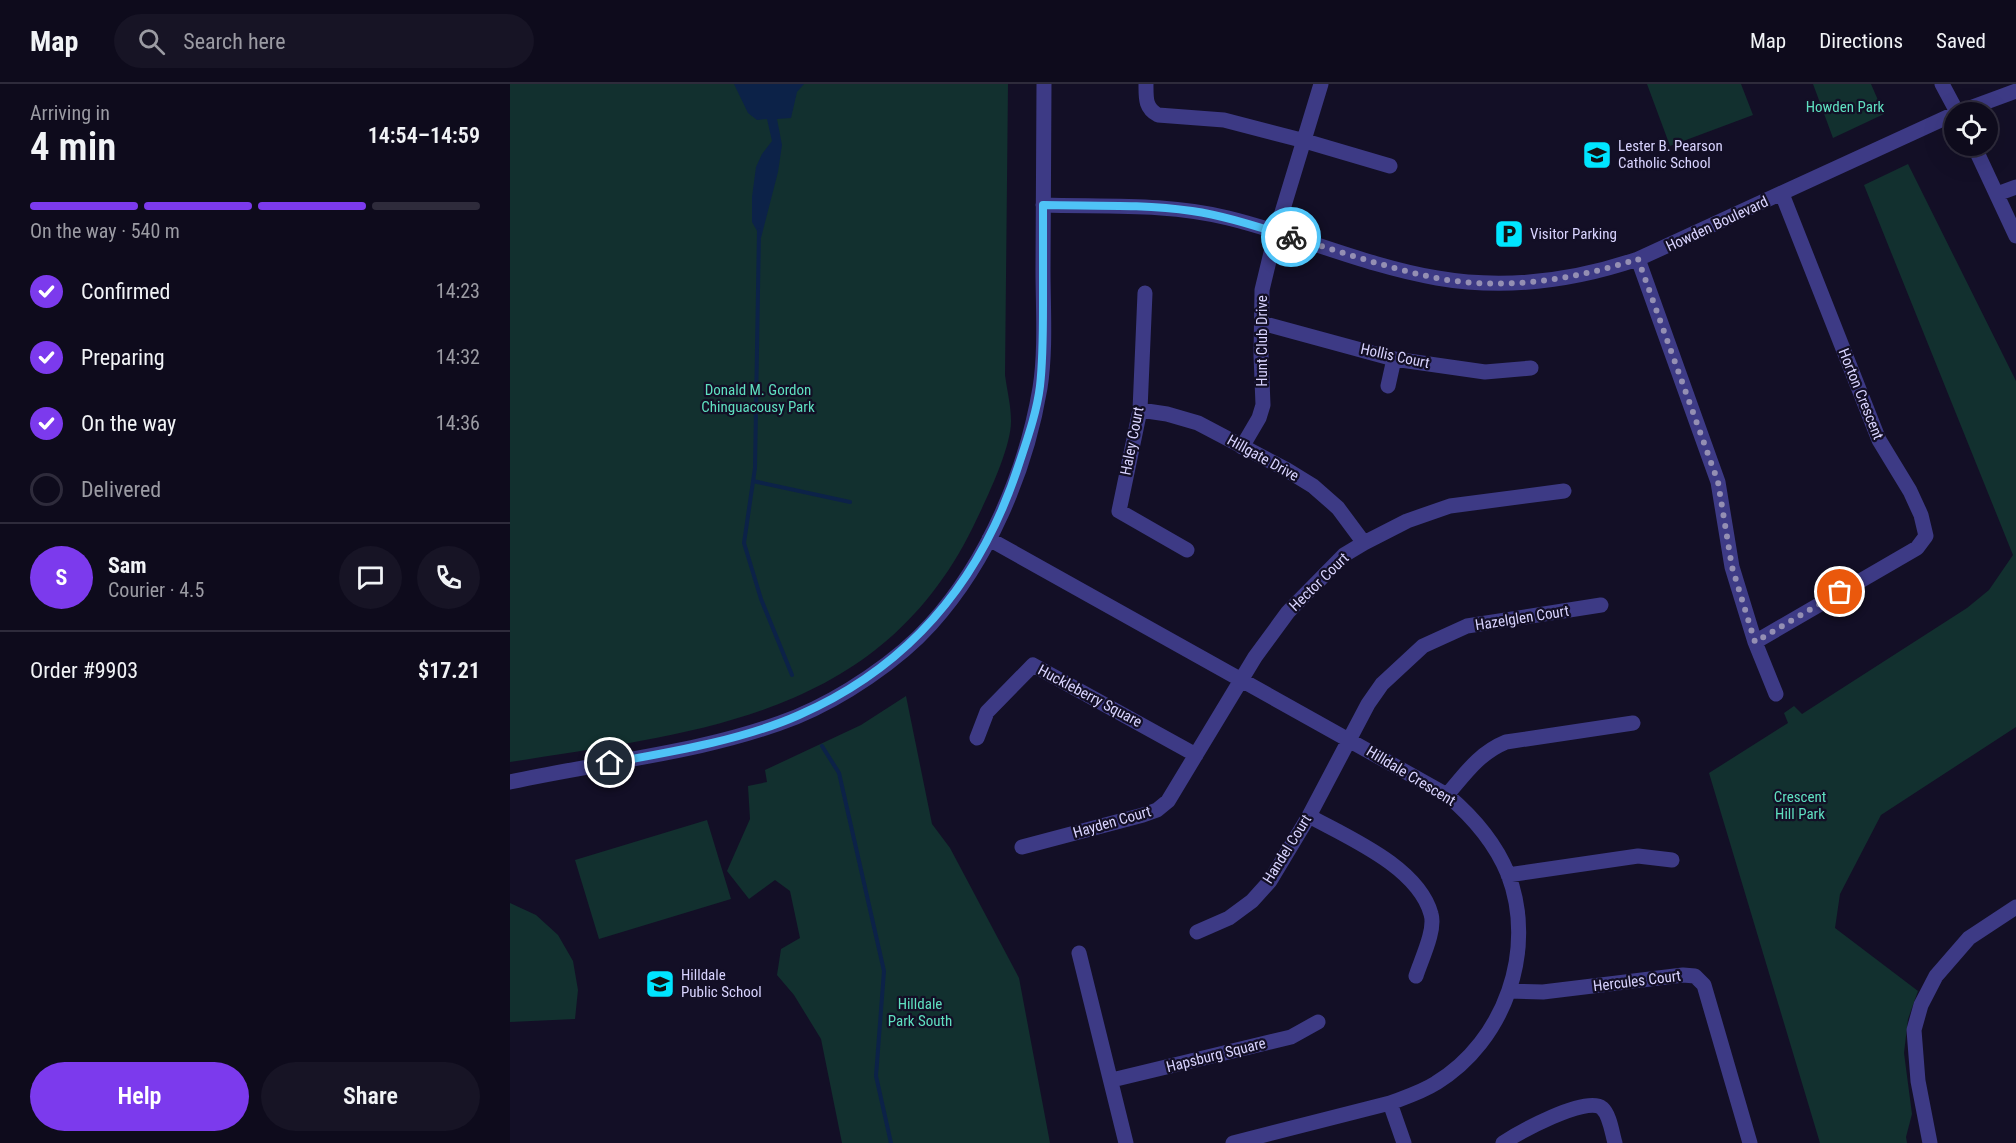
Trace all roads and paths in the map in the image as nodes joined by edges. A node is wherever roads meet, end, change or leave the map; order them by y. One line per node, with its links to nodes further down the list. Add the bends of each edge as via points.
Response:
1 (1044, 84): 15 (street)
2 (1146, 84): 9 (street, via 1146,102 1158,116 1224,120)
3 (1321, 84): 9 (street, Hunt Club Drive)
4 (1942, 84): 6 (street)
5 (2016, 91): 7 (street, Howden Boulevard)
6 (1951, 102)
7 (1986, 102)
8 (1944, 119): 13 (street, Howden Boulevard)
9 (1305, 141): 11 (street); 16 (street, Hunt Club Drive)
10 (1979, 156): 14 (street)
11 (1390, 166)
12 (2016, 187): 14 (street)
13 (1782, 194): 18 (street, Howden Boulevard); 31 (street, Horton Crescent, via 1879,440 1910,491 1926,536 1917,548)
14 (1997, 194): 17 (street)
15 (1043, 205): 16 (street, Howden Boulevard, via 1192,211); 27 (street, via 1040,387 1008,499)
16 (1276, 232): 18 (street, Howden Boulevard, via 1410,272 1473,282 1572,277); 20 (street, Hunt Club Drive, via 1262,290)
17 (2016, 237)
18 (1638, 259): 31 (street, via 1718,482 1732,567)
19 (1145, 293): 24 (street, Haley Court)
20 (1262, 323): 21 (street, Hollis Court); 25 (street, Hunt Club Drive, via 1263,405)
21 (1394, 359): 22 (street, Hollis Court, via 1485,372); 23 (street)
22 (1531, 368)
23 (1388, 386)
24 (1140, 410): 25 (street, Hillgate Drive, via 1198,423); 29 (street, Haley Court, via 1119,511)
25 (1242, 447): 28 (street, Hillgate Drive, via 1313,486 1338,508)
26 (1564, 491): 28 (street, Hector Court, via 1450,506 1407,521)
27 (988, 539): 32 (street, Hilldale Crescent); 38 (street, via 930,625 886,664 842,694 776,724 704,744)
28 (1364, 543): 32 (street, Hector Court, via 1344,555 1288,612)
29 (1187, 550)
30 (1601, 605): 36 (street, Hazelglen Court, via 1467,626 1423,646 1382,684)
31 (1755, 642): 33 (street)
32 (1242, 680): 36 (street, Hilldale Crescent); 37 (street, Hayden Court)
33 (1776, 694)
34 (1633, 723): 39 (street, via 1506,742 1479,757)
35 (977, 738): 37 (street, Huckleberry Square, via 987,712 1033,665)
36 (1348, 739): 39 (street, Hilldale Crescent); 40 (street, Handel Court)
37 (1196, 754): 41 (street, Hayden Court, via 1168,801 1156,810)
38 (510, 782)
39 (1447, 795): 43 (street, Hilldale Crescent, via 1492,843)
40 (1309, 816): 45 (street, Handel Court, via 1252,902 1229,918); 47 (street, via 1406,873 1424,899 1432,915 1431,930)
41 (1022, 848)
42 (1672, 861): 43 (street, via 1638,856)
43 (1508, 874): 48 (street, Hilldale Crescent, via 1518,936)
44 (2016, 907): 59 (street, via 1969,939 1936,976 1921,1005 1914,1030 1918,1081)
45 (1197, 932)
46 (1079, 953): 50 (street)
47 (1416, 976)
48 (1509, 991): 51 (street, Hilldale Crescent, via 1498,1017 1470,1055 1436,1084); 58 (street, Hercules Court, via 1543,992 1695,976 1704,985)
49 (1318, 1022): 50 (street, Hapsburg Square, via 1291,1037)
50 (1112, 1080): 53 (street)
51 (1390, 1103): 52 (street, Hilldale Crescent); 55 (street)
52 (1258, 1140): 54 (street, Hilldale Crescent)
53 (1126, 1143)
54 (1233, 1143)
55 (1404, 1143)
56 (1503, 1143): 57 (street, via 1574,1109 1595,1105 1606,1113)
57 (1615, 1143)
58 (1750, 1143)
59 (1930, 1143)

